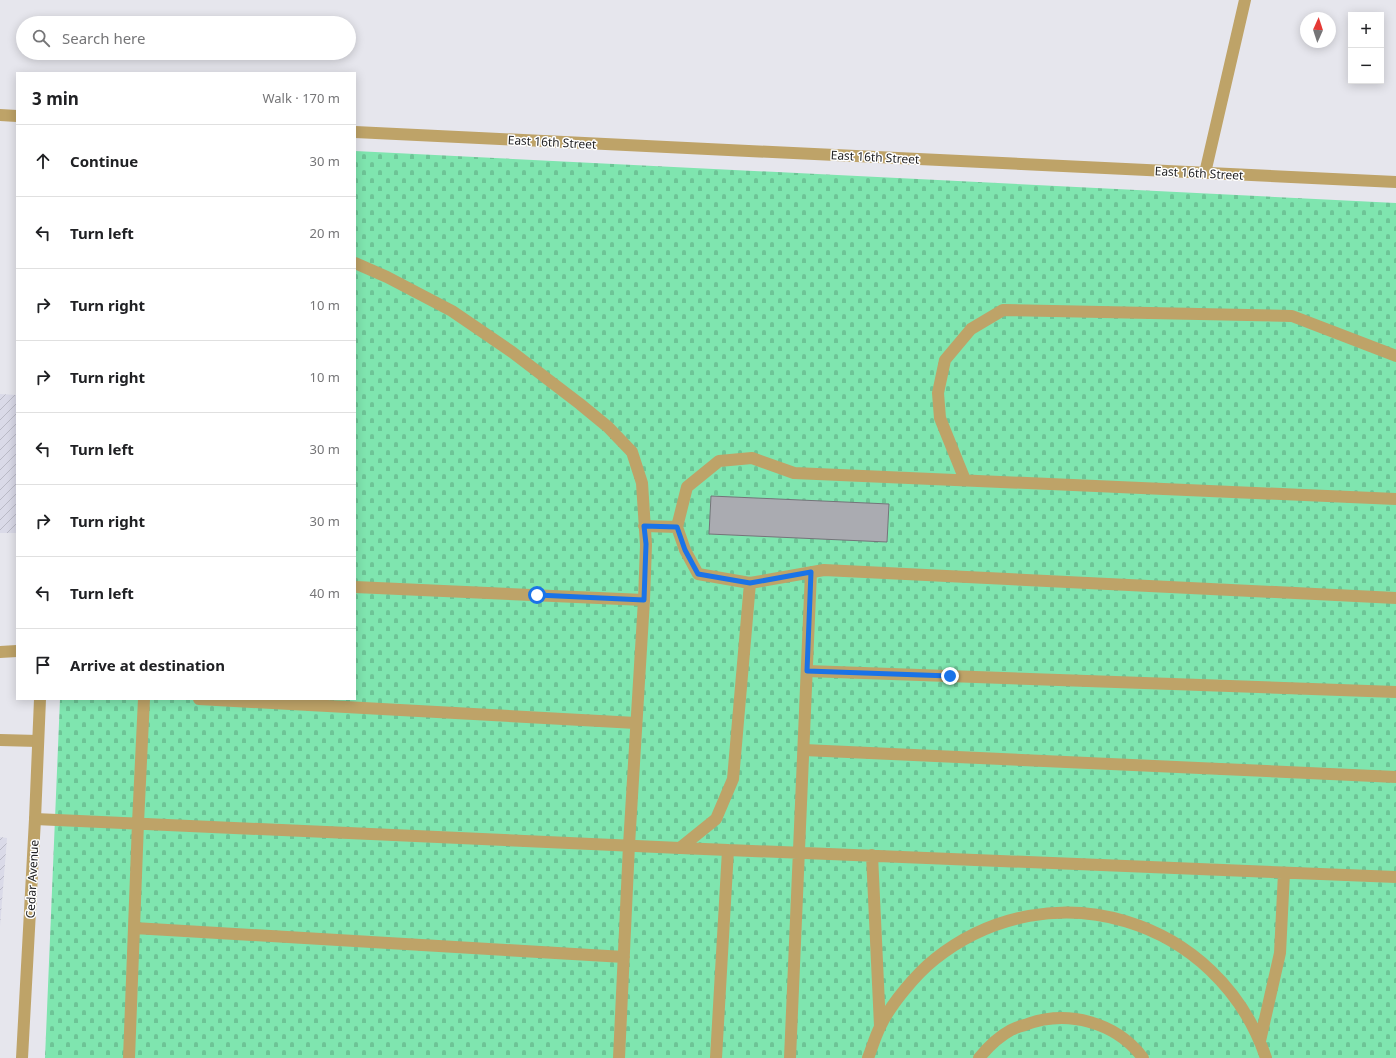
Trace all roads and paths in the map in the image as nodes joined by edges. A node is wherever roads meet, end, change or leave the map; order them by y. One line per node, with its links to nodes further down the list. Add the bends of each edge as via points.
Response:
1 (1245, 0): 5 (street)
2 (0, 115): 3 (street)
3 (16, 116)
4 (356, 132): 5 (street, East 16th Street)
5 (1205, 173): 6 (street, East 16th Street)
6 (1396, 182)
7 (356, 264): 11 (street, via 452,311 512,352 608,427 632,452 642,483)
8 (1396, 356): 9 (street, via 1292,316 1003,310 971,329 945,360 938,392 940,418)
9 (965, 480): 10 (street); 12 (street, via 794,473 752,458 719,460 687,487)
10 (1396, 499)
11 (644, 526): 12 (street); 17 (street)
12 (677, 527): 14 (street, via 685,550 698,574)
13 (811, 572): 14 (street); 16 (street, via 832,570); 20 (street)
14 (750, 583): 33 (street, via 733,779 716,818)
15 (356, 587): 17 (street)
16 (1396, 598)
17 (644, 600): 25 (street)
18 (16, 651): 19 (street)
19 (0, 652)
20 (807, 671): 21 (street); 28 (street)
21 (1396, 692)
22 (40, 700): 27 (street, Cedar Avenue)
23 (144, 700): 31 (street)
24 (217, 700): 25 (street)
25 (636, 723): 32 (street)
26 (0, 740): 27 (street)
27 (38, 741): 30 (street, Cedar Avenue)
28 (804, 750): 29 (street); 35 (street)
29 (1396, 777)
30 (35, 819): 31 (street); 43 (street, Cedar Avenue)
31 (138, 823): 32 (street); 39 (street)
32 (629, 845): 33 (street); 40 (street)
33 (680, 848): 34 (street)
34 (728, 850): 35 (street); 46 (street)
35 (800, 853): 36 (street); 47 (street)
36 (872, 855): 37 (street); 41 (street)
37 (1284, 872): 38 (street); 42 (street, via 1280,953)
38 (1396, 877)
39 (134, 928): 40 (street); 44 (street)
40 (624, 957): 45 (street)
41 (880, 1026): 42 (street, via 904,990 940,955 971,936 1011,920 1053,912 1097,914 1139,925 1177,944 1212,970 1240,1003); 48 (street)
42 (1260, 1041): 51 (street)
43 (22, 1058)
44 (129, 1058)
45 (620, 1058)
46 (716, 1058)
47 (790, 1058)
48 (868, 1058)
49 (979, 1058): 50 (street, via 990,1045 1012,1030 1037,1020 1064,1018 1090,1022 1115,1032)
50 (1143, 1058)
51 (1266, 1058)

